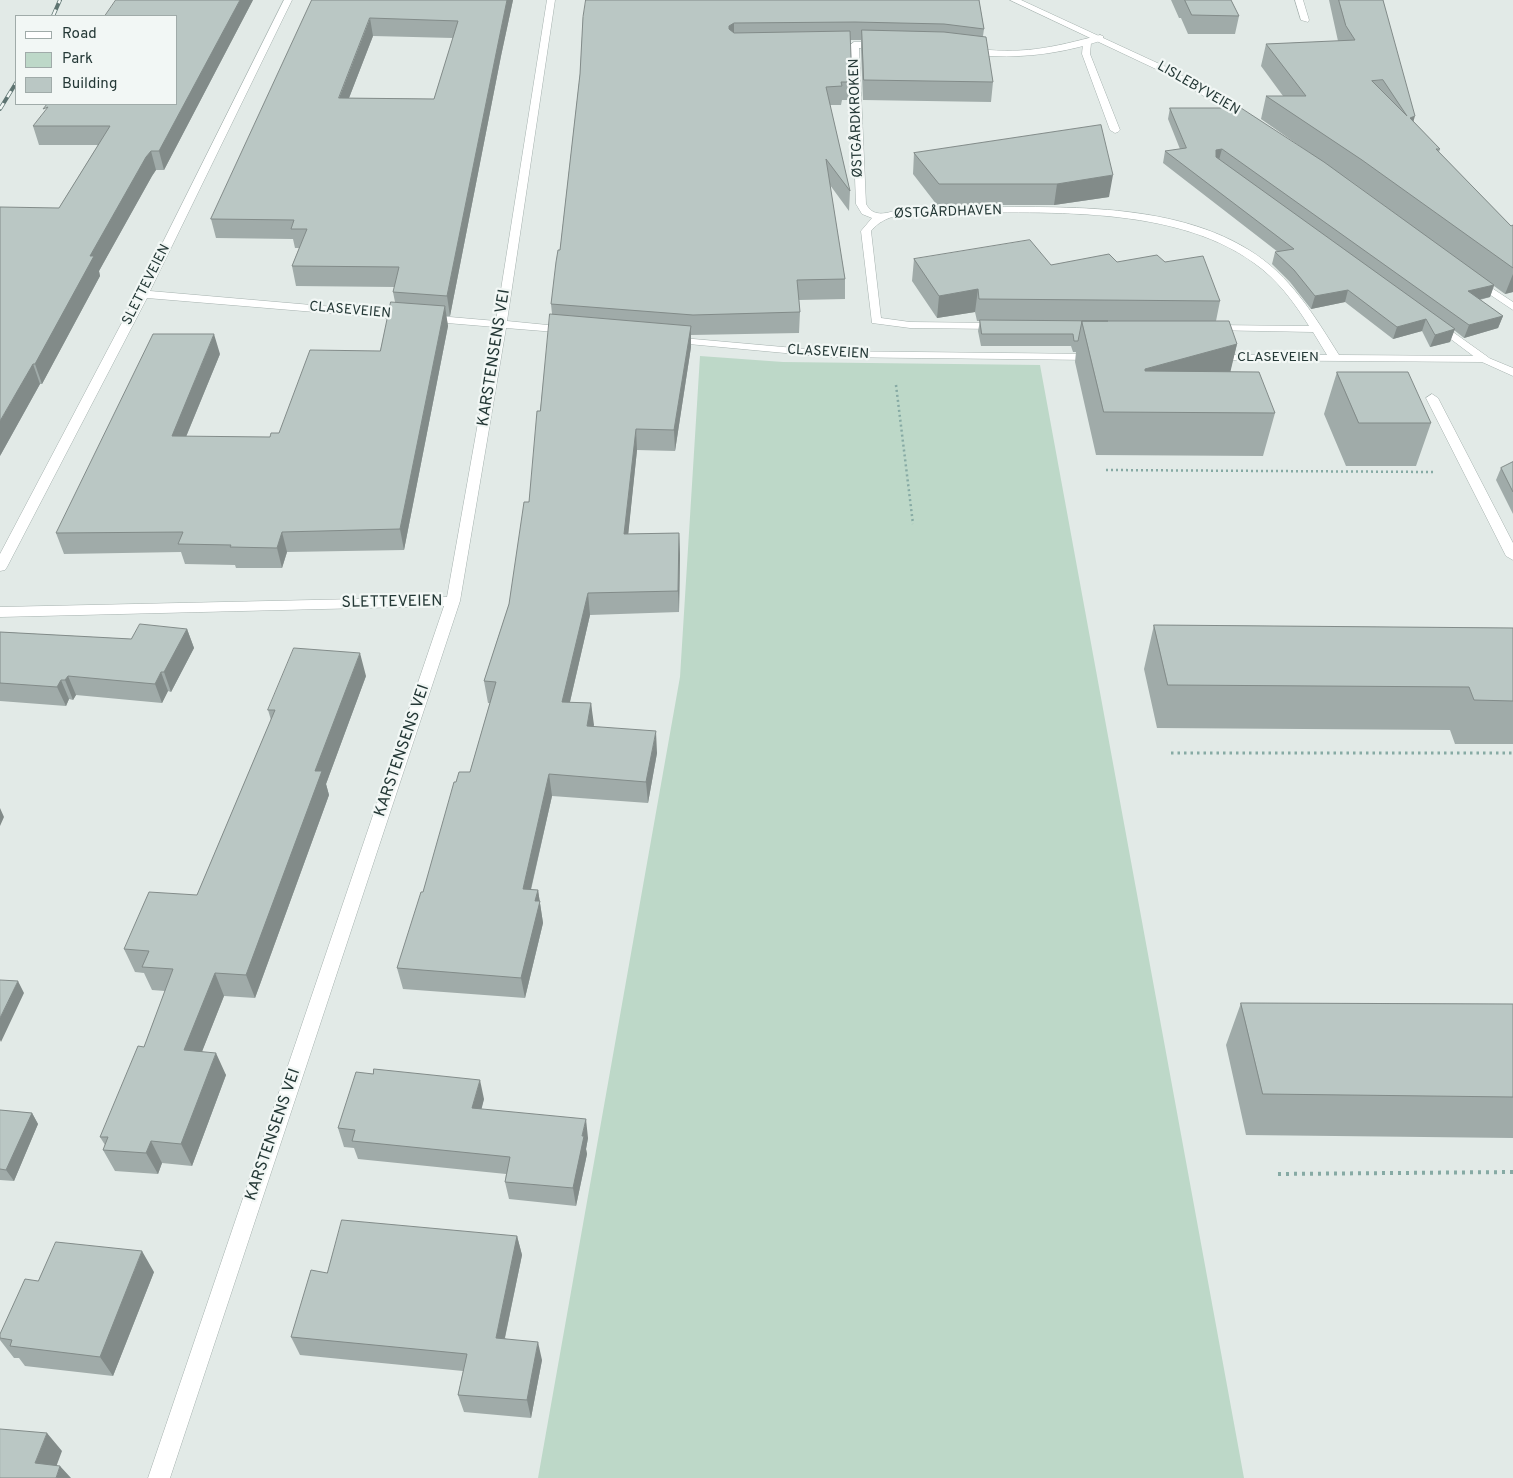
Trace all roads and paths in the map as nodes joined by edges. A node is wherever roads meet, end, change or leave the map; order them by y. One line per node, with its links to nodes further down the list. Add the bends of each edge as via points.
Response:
1 (288, 0): 14 (street, SLETTEVEIEN)
2 (551, 0): 17 (street, KARSTENSENS VEI)
3 (1014, 0): 6 (street, LISLEBYVEIEN)
4 (1299, 0): 5 (street)
5 (1305, 20)
6 (1100, 38): 7 (street); 10 (street, LISLEBYVEIEN, via 1208,92)
7 (1087, 43): 9 (street, via 1031,53 1001,54); 11 (street, via 1086,54)
8 (890, 45): 12 (street, ØSTGÅRDKROKEN, via 850,45 861,204 866,212)
9 (958, 49)
10 (1257, 123)
11 (1115, 130)
12 (880, 218): 18 (street, ØSTGÅRDHAVEN, via 866,231 876,321); 20 (street, ØSTGÅRDHAVEN, via 898,213 934,211 1074,211 1103,212 1168,223 1251,256 1284,282)
13 (1465, 272): 15 (street)
14 (143, 294): 17 (street, CLASEVEIEN); 34 (street, SLETTEVEIEN)
15 (1513, 307)
16 (1428, 318): 27 (street)
17 (501, 324): 21 (street, CLASEVEIEN); 35 (street, KARSTENSENS VEI)
18 (1014, 326)
19 (1204, 328): 20 (street)
20 (1317, 329): 26 (street, ØSTGÅRDHAVEN)
21 (580, 331)
22 (659, 339): 23 (street, CLASEVEIEN, via 828,354)
23 (893, 356): 24 (street, CLASEVEIEN); 32 (path)
24 (1108, 358)
25 (1207, 358): 26 (street, CLASEVEIEN)
26 (1335, 358): 27 (street, CLASEVEIEN)
27 (1484, 359): 28 (street, CLASEVEIEN)
28 (1513, 372)
29 (1432, 398): 31 (street)
30 (1106, 470): 31 (path)
31 (1470, 472): 33 (street)
32 (913, 524)
33 (1513, 556)
34 (0, 567)
35 (453, 602): 36 (street, SLETTEVEIEN); 41 (street, KARSTENSENS VEI)
36 (0, 612)
37 (1171, 752): 38 (path)
38 (1513, 753)
39 (1513, 1172): 40 (path)
40 (1278, 1174)
41 (159, 1478)

